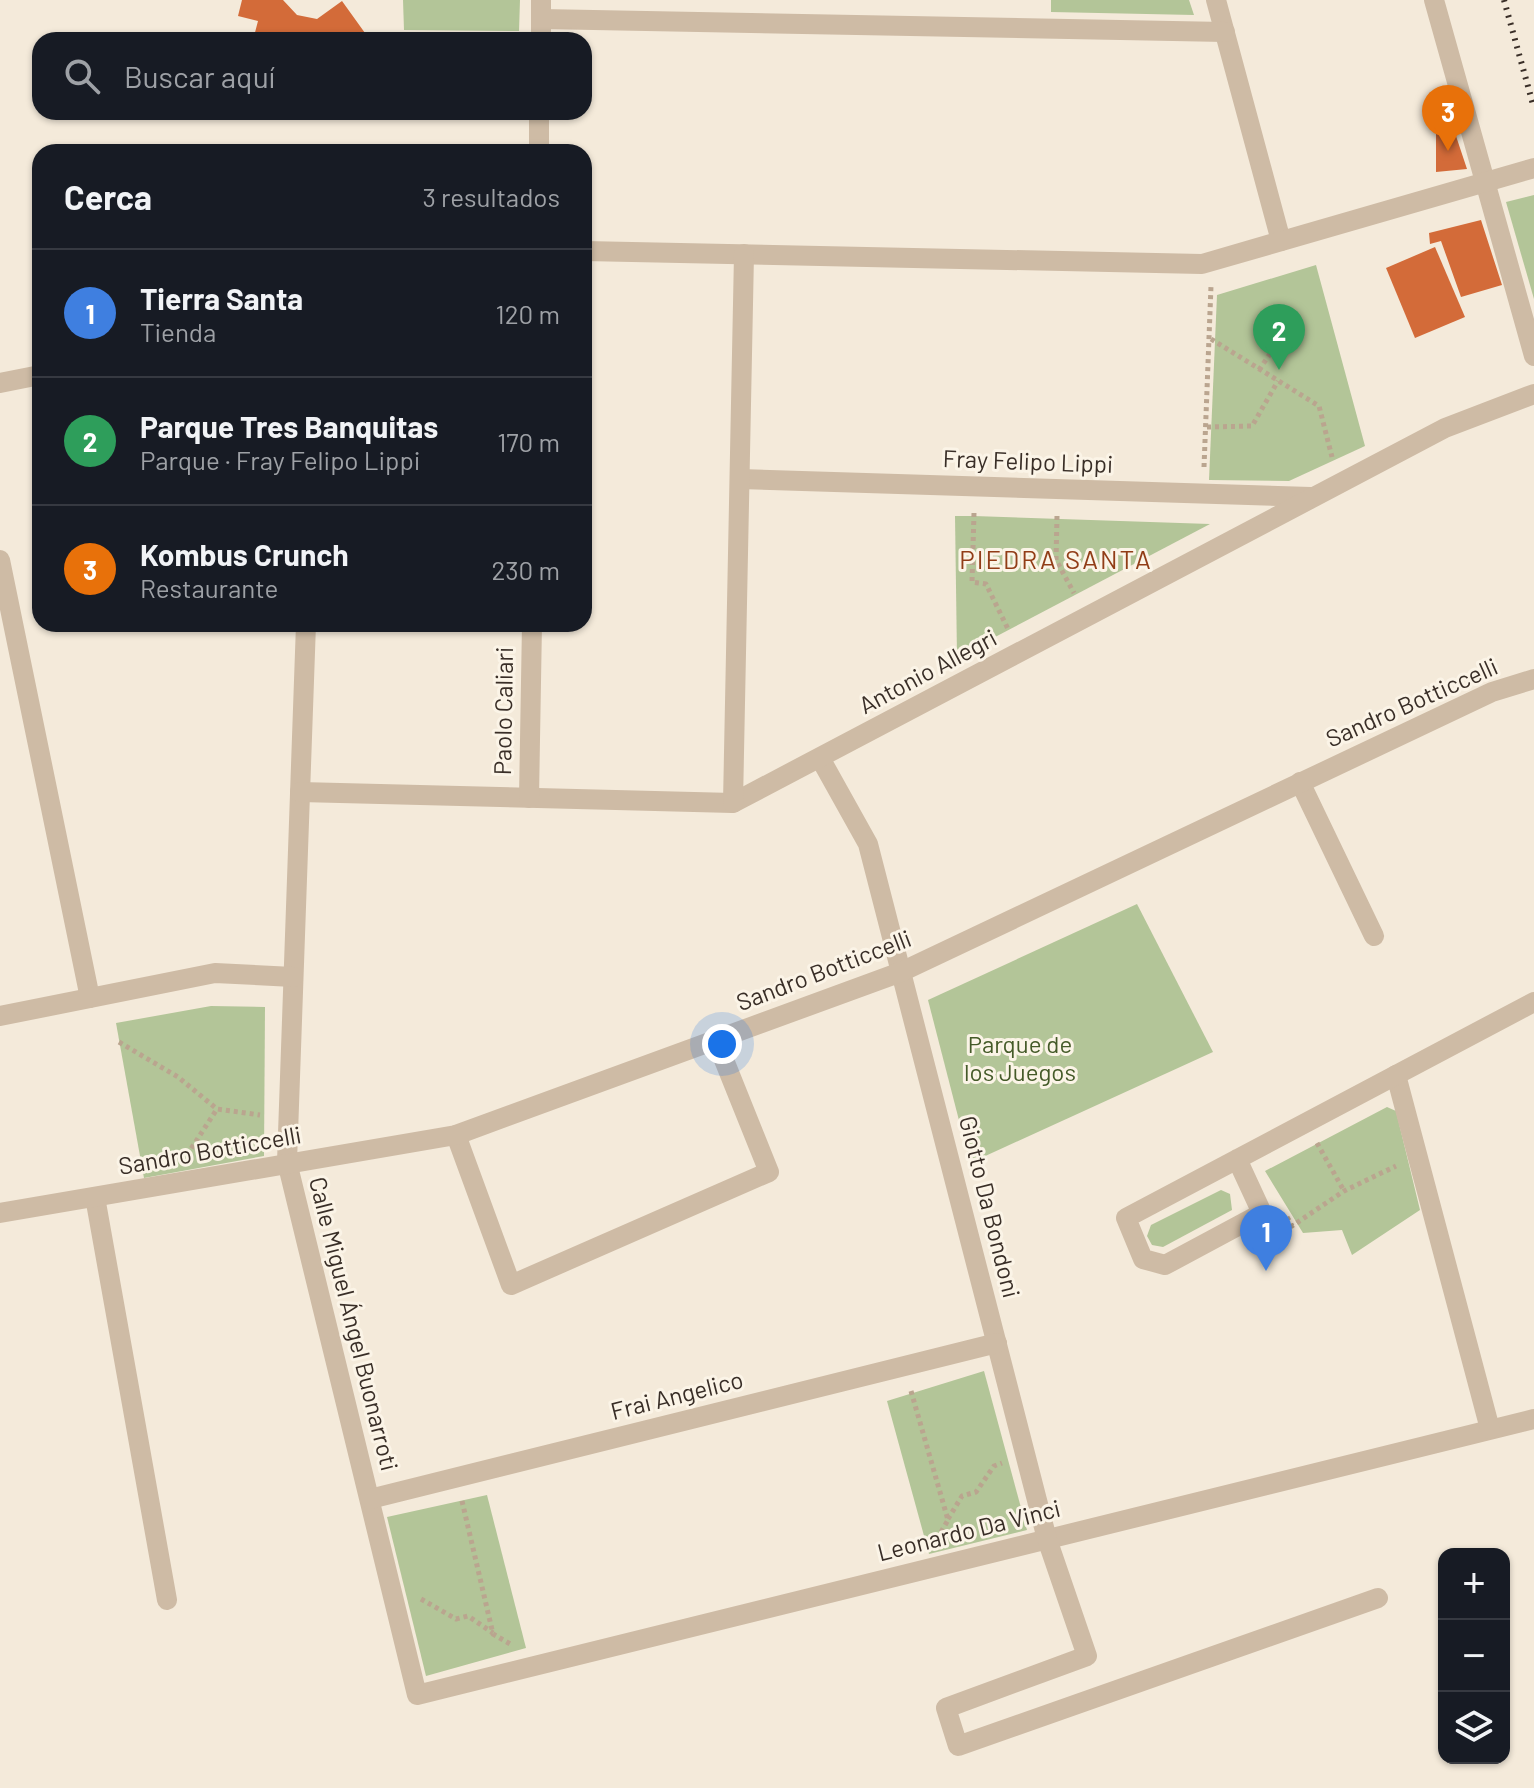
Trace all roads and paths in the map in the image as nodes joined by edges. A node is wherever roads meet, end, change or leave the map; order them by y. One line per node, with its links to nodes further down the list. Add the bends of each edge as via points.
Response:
1 (1216, 0): 4 (street)
2 (1434, 0): 8 (street)
3 (541, 20): 4 (street)
4 (1225, 32): 9 (street)
5 (539, 120): 6 (street)
6 (539, 144)
7 (1534, 168): 8 (street)
8 (1485, 182): 9 (street); 15 (street)
9 (1281, 241): 11 (street, via 1202,264)
10 (592, 251): 11 (street)
11 (744, 254): 23 (street)
12 (1195, 284): 14 (path, via 1211,284)
13 (1287, 309): 16 (path, via 1268,334 1274,348)
14 (1211, 339): 16 (path); 21 (path)
15 (1534, 356)
16 (1259, 370): 18 (path)
17 (32, 377): 19 (street)
18 (1278, 381): 21 (path, via 1252,426); 22 (path, via 1319,406 1332,458)
19 (0, 383)
20 (1534, 394): 25 (street, Antonio Allegri, via 1445,428)
21 (1207, 427): 24 (path)
22 (1319, 464)
23 (740, 479): 24 (street, Fray Felipo Lippi); 38 (street)
24 (1203, 494): 25 (street, Fray Felipo Lippi)
25 (1314, 498): 34 (street, Antonio Allegri)
26 (974, 507): 32 (path, via 972,582 986,584)
27 (1058, 508): 29 (path, via 1056,560 1077,597)
28 (0, 560): 42 (street)
29 (1064, 604)
30 (306, 632): 36 (street, Calle Miguel Ángel Buonarroti)
31 (532, 632): 37 (street, Paolo Caliari)
32 (1010, 634)
33 (1534, 679): 35 (street, Sandro Botticcelli, via 1492,692)
34 (820, 758): 38 (street, Antonio Allegri); 40 (street, Giotto Da Bondoni, via 868,844)
35 (1300, 782): 39 (street); 40 (street, Sandro Botticcelli)
36 (300, 792): 37 (street, Antonio Allegri); 41 (street, Calle Miguel Ángel Buonarroti)
37 (529, 798): 38 (street, Antonio Allegri)
38 (733, 803)
39 (1374, 936)
40 (901, 972): 45 (street, Sandro Botticcelli); 62 (street, Giotto Da Bondoni)
41 (293, 977): 42 (street, via 215,973); 56 (street, Calle Miguel Ángel Buonarroti)
42 (90, 998): 44 (street)
43 (1534, 1002): 47 (street)
44 (0, 1016)
45 (716, 1040): 50 (street, Sandro Botticcelli); 50 (street, via 769,1172 511,1285)
46 (119, 1042): 48 (path, via 178,1077)
47 (1396, 1075): 55 (street); 65 (street)
48 (217, 1109): 49 (path); 54 (path)
49 (260, 1115)
50 (456, 1135): 56 (street, Sandro Botticcelli)
51 (1330, 1135): 52 (path)
52 (1317, 1142): 53 (path); 58 (path)
53 (1303, 1149)
54 (185, 1159)
55 (1237, 1159): 55 (street, via 1262,1213 1165,1265 1143,1259 1126,1218)
56 (287, 1164): 59 (street, Sandro Botticcelli); 67 (street, Calle Miguel Ángel Buonarroti)
57 (1398, 1166): 58 (path)
58 (1344, 1191): 60 (path, via 1292,1226)
59 (95, 1197): 61 (street, Sandro Botticcelli); 74 (street)
60 (1284, 1212)
61 (0, 1213)
62 (997, 1343): 67 (street, Frai Angelico); 70 (street, Giotto Da Bondoni)
63 (925, 1384): 69 (path, via 910,1388)
64 (1534, 1419): 65 (street, Leonardo Da Vinci)
65 (1490, 1429): 70 (street, Leonardo Da Vinci)
66 (1011, 1459): 69 (path, via 994,1466 976,1492 962,1496)
67 (370, 1499): 77 (street, Calle Miguel Ángel Buonarroti)
68 (448, 1499): 75 (path, via 461,1496)
69 (948, 1520): 71 (path)
70 (1047, 1539): 73 (street, Giotto Da Bondoni, via 1087,1656 946,1708 958,1746); 77 (street, Leonardo Da Vinci)
71 (934, 1544)
72 (415, 1595): 75 (path, via 456,1619 468,1616)
73 (1378, 1598)
74 (167, 1600)
75 (493, 1634): 76 (path)
76 (521, 1651)
77 (417, 1695)

